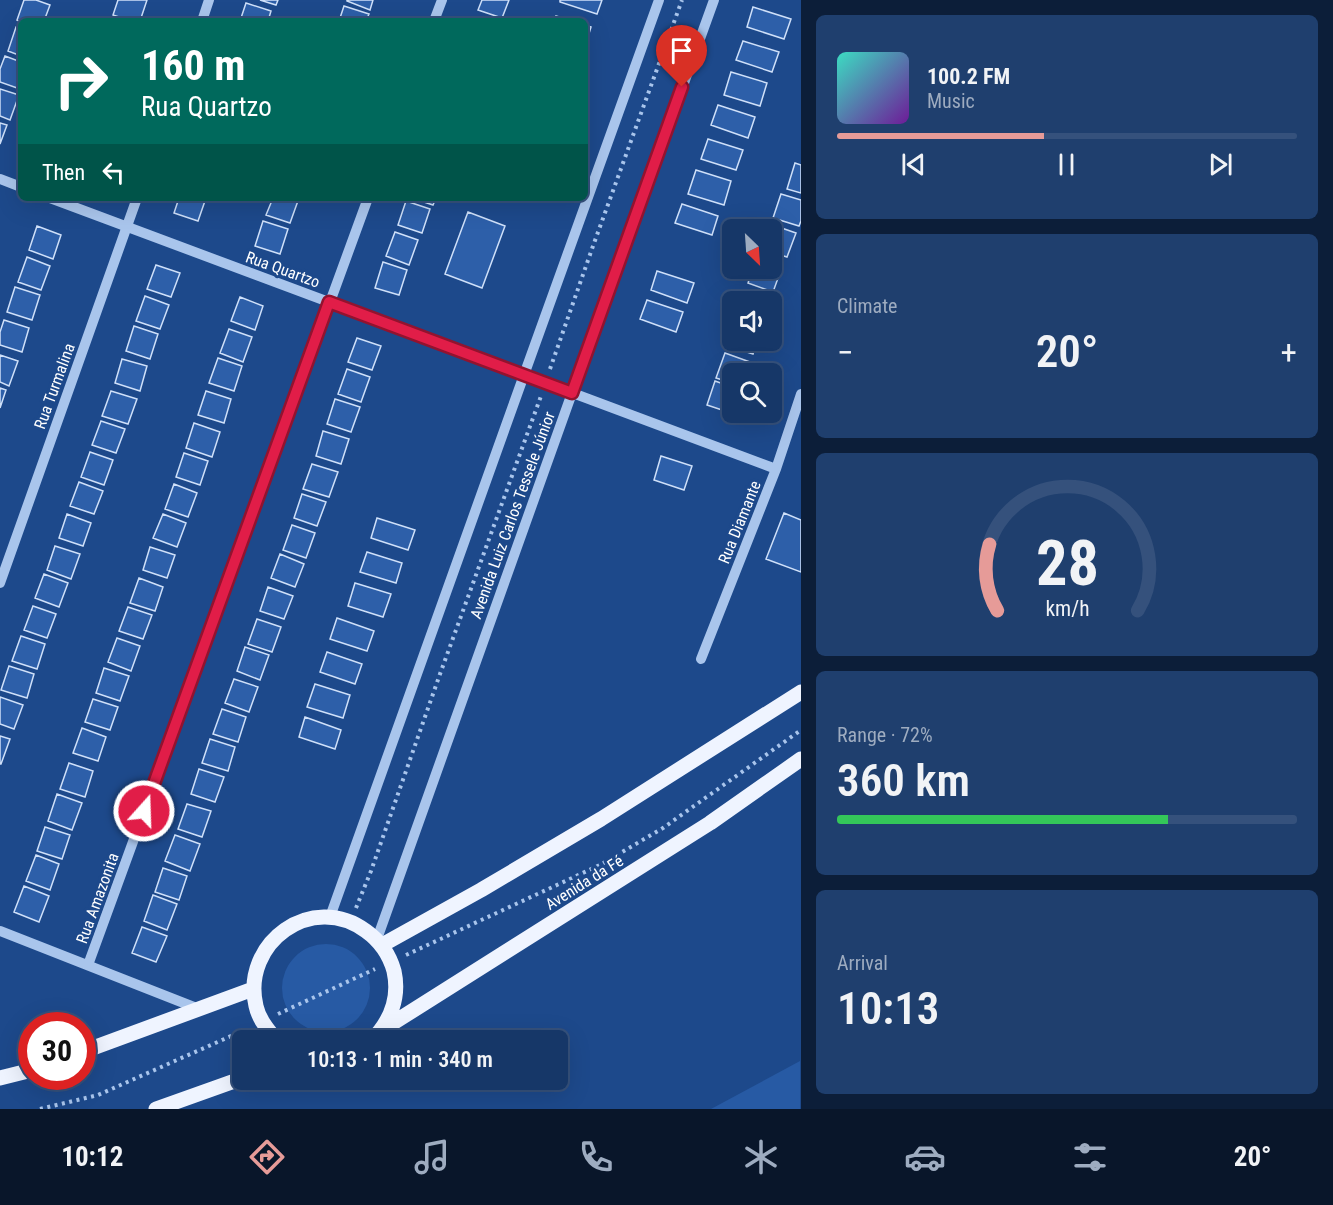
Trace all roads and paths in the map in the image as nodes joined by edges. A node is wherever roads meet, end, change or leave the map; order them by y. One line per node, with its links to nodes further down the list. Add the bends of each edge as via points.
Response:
1 (209, 0): 6 (street)
2 (442, 0): 7 (street)
3 (659, 0): 10 (street)
4 (682, 0): 18 (path)
5 (714, 0): 19 (street, Avenida Luiz Carlos Tessele Júnior)
6 (203, 18)
7 (435, 18)
8 (0, 179): 9 (street)
9 (18, 186)
10 (588, 197)
11 (58, 201): 15 (street, Rua Quartzo)
12 (136, 201): 15 (street, Rua Turmalina)
13 (367, 201): 16 (street, Rua Amazonita)
14 (587, 201): 17 (street)
15 (127, 227): 16 (street, Rua Quartzo); 22 (street, Rua Turmalina)
16 (329, 302): 17 (street, Rua Quartzo); 30 (street, Rua Amazonita)
17 (524, 375): 18 (street, Rua Quartzo); 26 (street)
18 (546, 383): 19 (street, Rua Quartzo); 27 (path)
19 (572, 393): 21 (street, Rua Quartzo); 29 (street, Avenida Luiz Carlos Tessele Júnior)
20 (801, 394): 21 (street, Rua Diamante)
21 (776, 469): 23 (street, Rua Diamante)
22 (0, 583)
23 (701, 659)
24 (801, 692): 29 (main road, via 601,819 481,890)
25 (801, 759): 34 (main road, Avenida da Fé, via 710,824)
26 (330, 917): 27 (main road); 31 (main road, via 310,918 276,936 256,970)
27 (351, 922): 29 (main road)
28 (0, 931): 30 (street)
29 (380, 942): 34 (main road, via 391,962 396,987 391,1014)
30 (88, 965): 32 (street)
31 (254, 989): 32 (main road); 33 (main road, via 256,1008)
32 (199, 1009): 35 (main road)
33 (268, 1030)
34 (382, 1030)
35 (96, 1047)
36 (18, 1074): 37 (main road)
37 (0, 1078)
38 (232, 1082): 39 (main road)
39 (156, 1109)

